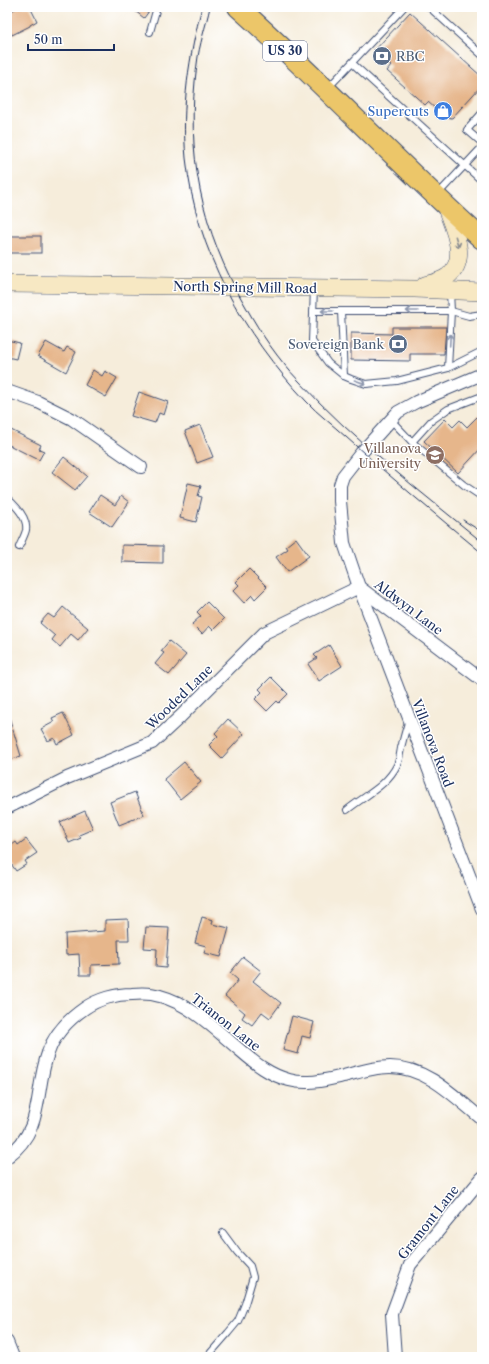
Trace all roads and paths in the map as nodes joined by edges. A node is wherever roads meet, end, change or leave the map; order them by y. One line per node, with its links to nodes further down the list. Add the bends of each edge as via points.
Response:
1 (157, 7): 5 (lane)
2 (404, 7): 7 (lane)
3 (430, 7): 6 (lane)
4 (242, 9): 8 (highway, US 30)
5 (150, 32)
6 (482, 55)
7 (352, 63): 8 (lane); 12 (lane)
8 (327, 90): 14 (highway, US 30)
9 (482, 113): 10 (lane, via 467,130)
10 (482, 143)
11 (482, 147): 12 (lane)
12 (465, 166): 13 (lane); 14 (lane)
13 (482, 181)
14 (440, 201): 15 (highway, US 30); 18 (main road, one-way to 18, via 458,244 458,260 450,276)
15 (482, 239)
16 (7, 284): 17 (main road, North Spring Mill Road)
17 (314, 288): 18 (main road, North Spring Mill Road); 21 (lane)
18 (415, 289): 19 (main road, North Spring Mill Road)
19 (450, 290): 20 (main road, North Spring Mill Road); 23 (lane)
20 (482, 292)
21 (314, 311): 22 (lane, one-way to 21); 28 (lane, via 312,341 328,363)
22 (341, 311): 23 (lane, one-way to 22); 28 (lane)
23 (451, 311): 24 (lane, via 469,316); 26 (lane, one-way to 23)
24 (482, 314)
25 (482, 351): 26 (lane)
26 (448, 368): 28 (lane, one-way to 26, via 366,384 383,384)
27 (482, 374): 31 (street, Aldwyn Lane, via 416,402 398,412)
28 (344, 376)
29 (7, 391): 33 (street, via 38,402 72,419)
30 (482, 396): 32 (lane, via 448,409 431,421)
31 (391, 420): 32 (lane); 37 (street, Aldwyn Lane, via 352,464 340,484 344,542)
32 (412, 442): 34 (lane)
33 (141, 467)
34 (482, 497)
35 (7, 498): 36 (lane, via 25,520 26,529)
36 (18, 547)
37 (359, 587): 38 (street, Aldwyn Lane); 39 (street, Villanova Road); 40 (street, Wooded Lane, via 264,633 152,743 67,778)
38 (482, 680)
39 (409, 718): 41 (lane, via 398,764 386,780); 42 (street, Villanova Road)
40 (7, 808)
41 (347, 810)
42 (482, 909)
43 (482, 1119): 44 (street, Trianon Lane, via 439,1083 400,1067 379,1068 307,1083 290,1081 260,1067 206,1022 173,1000 152,994 114,995 86,1007 68,1022 48,1051 35,1117 20,1145)
44 (7, 1158)
45 (482, 1178): 50 (street, Gramont Lane, via 410,1265 392,1314)
46 (223, 1233): 49 (lane, via 250,1266 253,1277 246,1304 238,1321)
47 (7, 1342): 48 (street)
48 (13, 1357)
49 (207, 1357)
50 (394, 1357)

